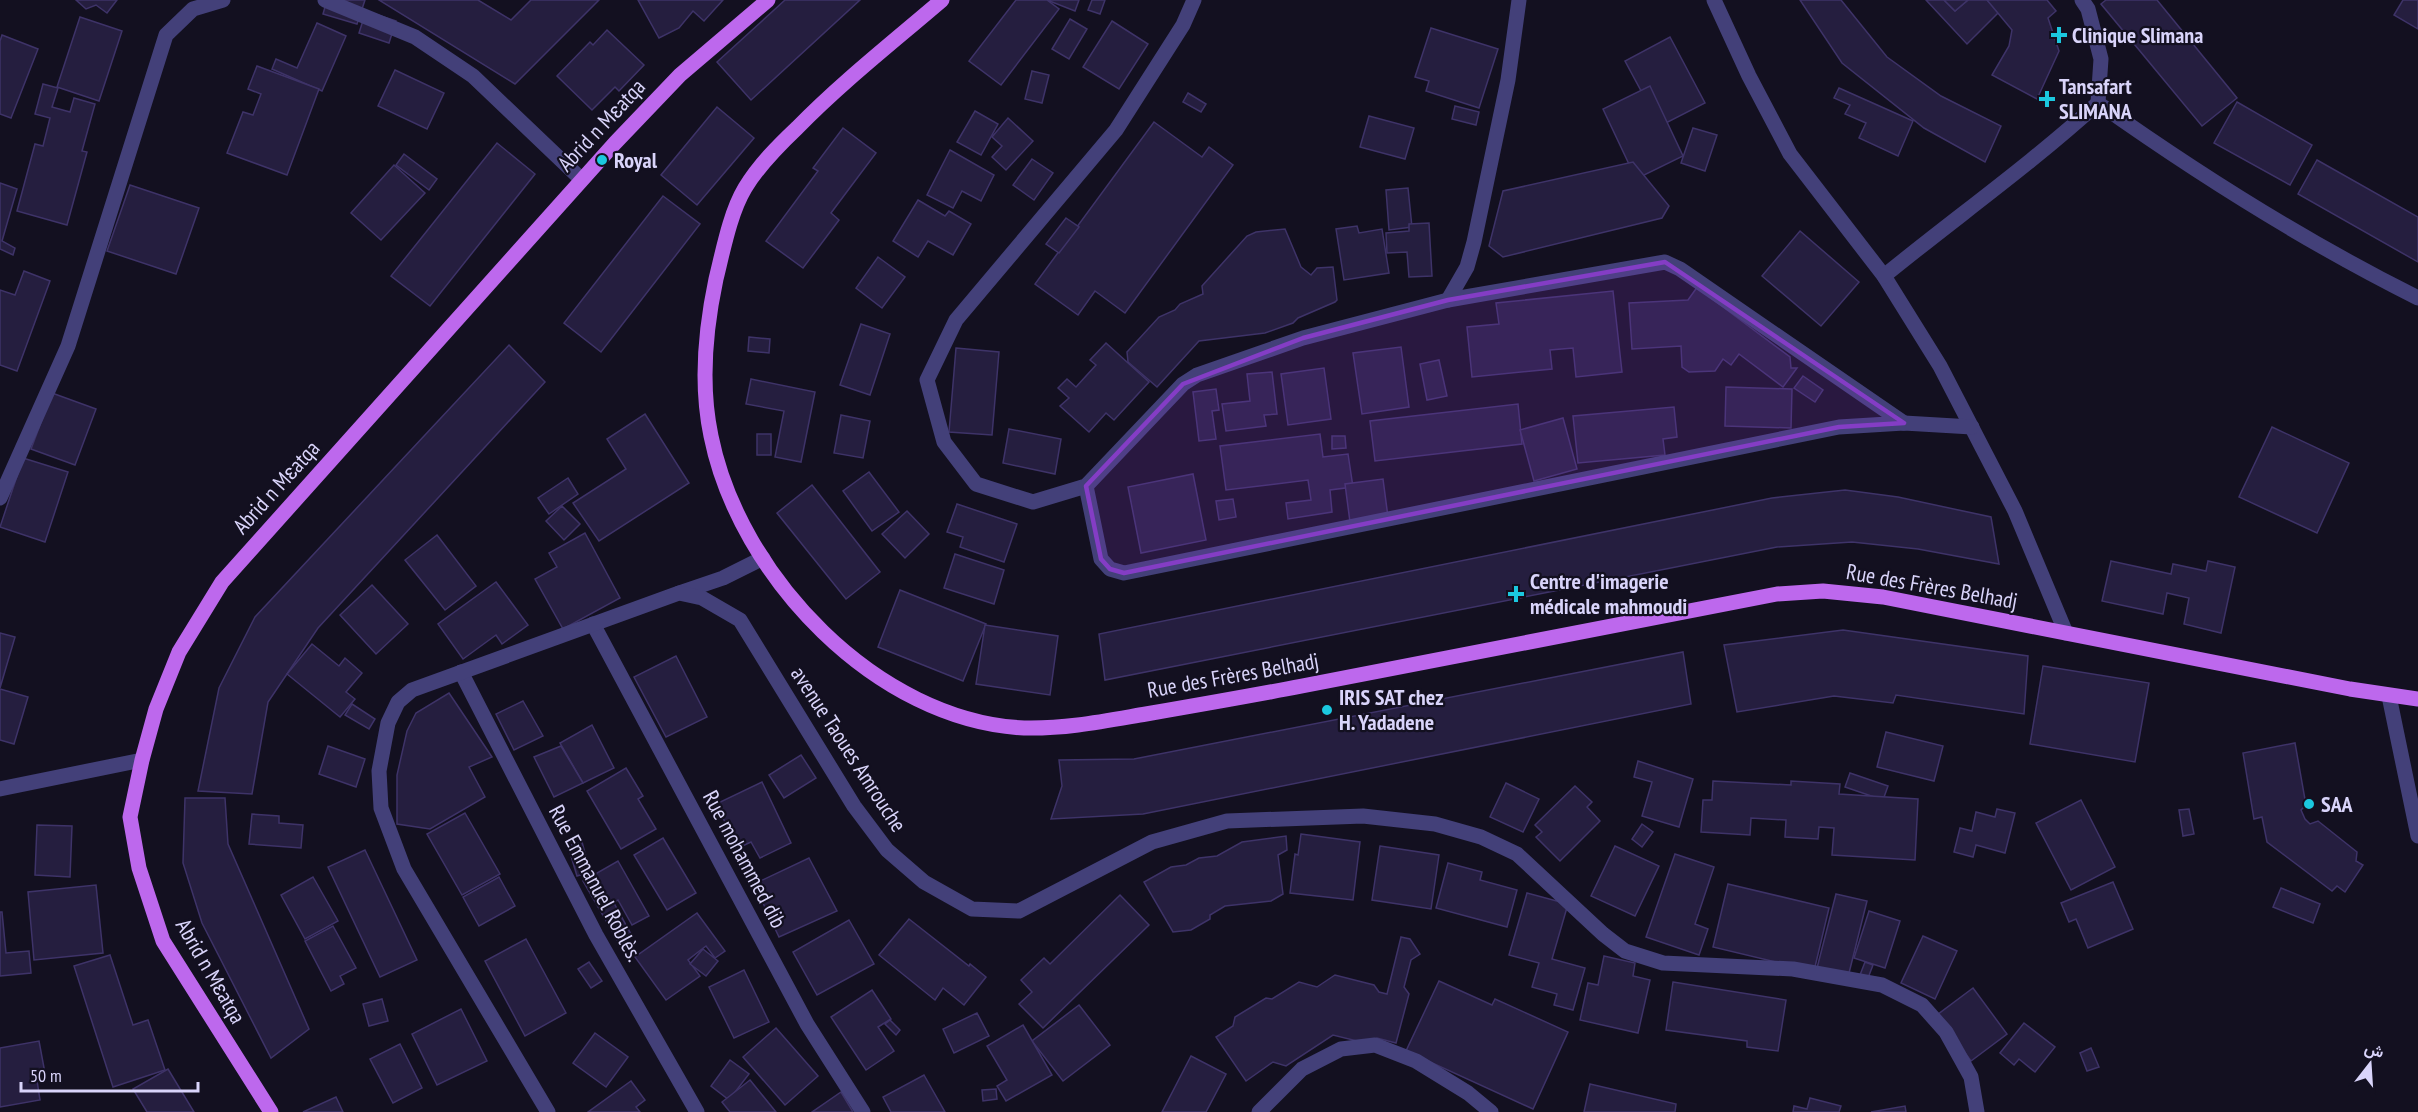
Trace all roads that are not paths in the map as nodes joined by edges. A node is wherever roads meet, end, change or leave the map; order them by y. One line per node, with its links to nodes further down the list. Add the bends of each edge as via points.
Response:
1 (223, 0): 17 (street, via 193,9 166,35 68,346)
2 (326, 0): 10 (street, via 415,37 473,76)
3 (768, 0): 10 (main road, Abrid n Mɛatqa, via 680,75)
4 (942, 0): 18 (main road, Rue des Frères Belhadj, via 812,112 766,159 743,191 724,246 710,307 704,363 710,434 723,486)
5 (1194, 0): 16 (street, via 1183,25 1116,130 956,320 927,380 944,442 975,484 1033,502)
6 (1520, 0): 13 (street, via 1508,80 1474,242 1463,275)
7 (1714, 0): 11 (street, via 1790,154)
8 (2082, 0): 9 (street, via 2101,59)
9 (2098, 103): 11 (street, via 2055,143); 12 (street, via 2264,214)
10 (581, 179): 25 (main road, Abrid n Mɛatqa, via 222,582 179,652 156,709)
11 (1884, 276): 15 (street, via 1940,366)
12 (2418, 298)
13 (1448, 300): 14 (street, via 1665,262 1680,268); 16 (street, via 1304,338 1197,375 1183,384)
14 (1904, 423): 15 (street); 16 (street, via 1839,426 1124,573 1110,569 1101,559)
15 (1972, 427): 21 (street, via 2014,511)
16 (1086, 486)
17 (0, 498)
18 (763, 558): 19 (street, via 723,578); 21 (main road, Rue des Frères Belhadj, via 802,610 839,649 875,675 924,703 969,720 1021,728 1068,727 1242,697 1777,594 1823,591 1883,597)
19 (679, 593): 20 (street); 34 (street, avenue Taoues Amrouche, via 702,598 740,620 854,806 887,850 924,882 972,909 1019,911 1152,842 1227,821 1363,816 1435,825 1481,837 1517,854 1625,951 1663,963 1793,969 1882,985 1922,1005 1946,1032 1971,1077)
20 (593, 624): 22 (street); 31 (street, Rue mohammed dib, via 807,1024)
21 (2066, 633): 23 (main road, Rue des Frères Belhadj)
22 (461, 672): 29 (street, via 412,690 398,702 388,723 379,771 381,808 404,869); 30 (street, Rue Emmanuel Roblès., via 596,935)
23 (2389, 696): 24 (main road, Rue des Frères Belhadj); 27 (street)
24 (2418, 699)
25 (142, 760): 26 (street); 28 (main road, Abrid n Mɛatqa, via 130,817 139,868 163,941)
26 (0, 789)
27 (2418, 836)
28 (271, 1112)
29 (548, 1112)
30 (697, 1112)
31 (863, 1112)
32 (1259, 1112): 33 (street, via 1302,1069 1341,1049 1375,1045 1416,1061)
33 (1491, 1112)
34 (1977, 1112)

